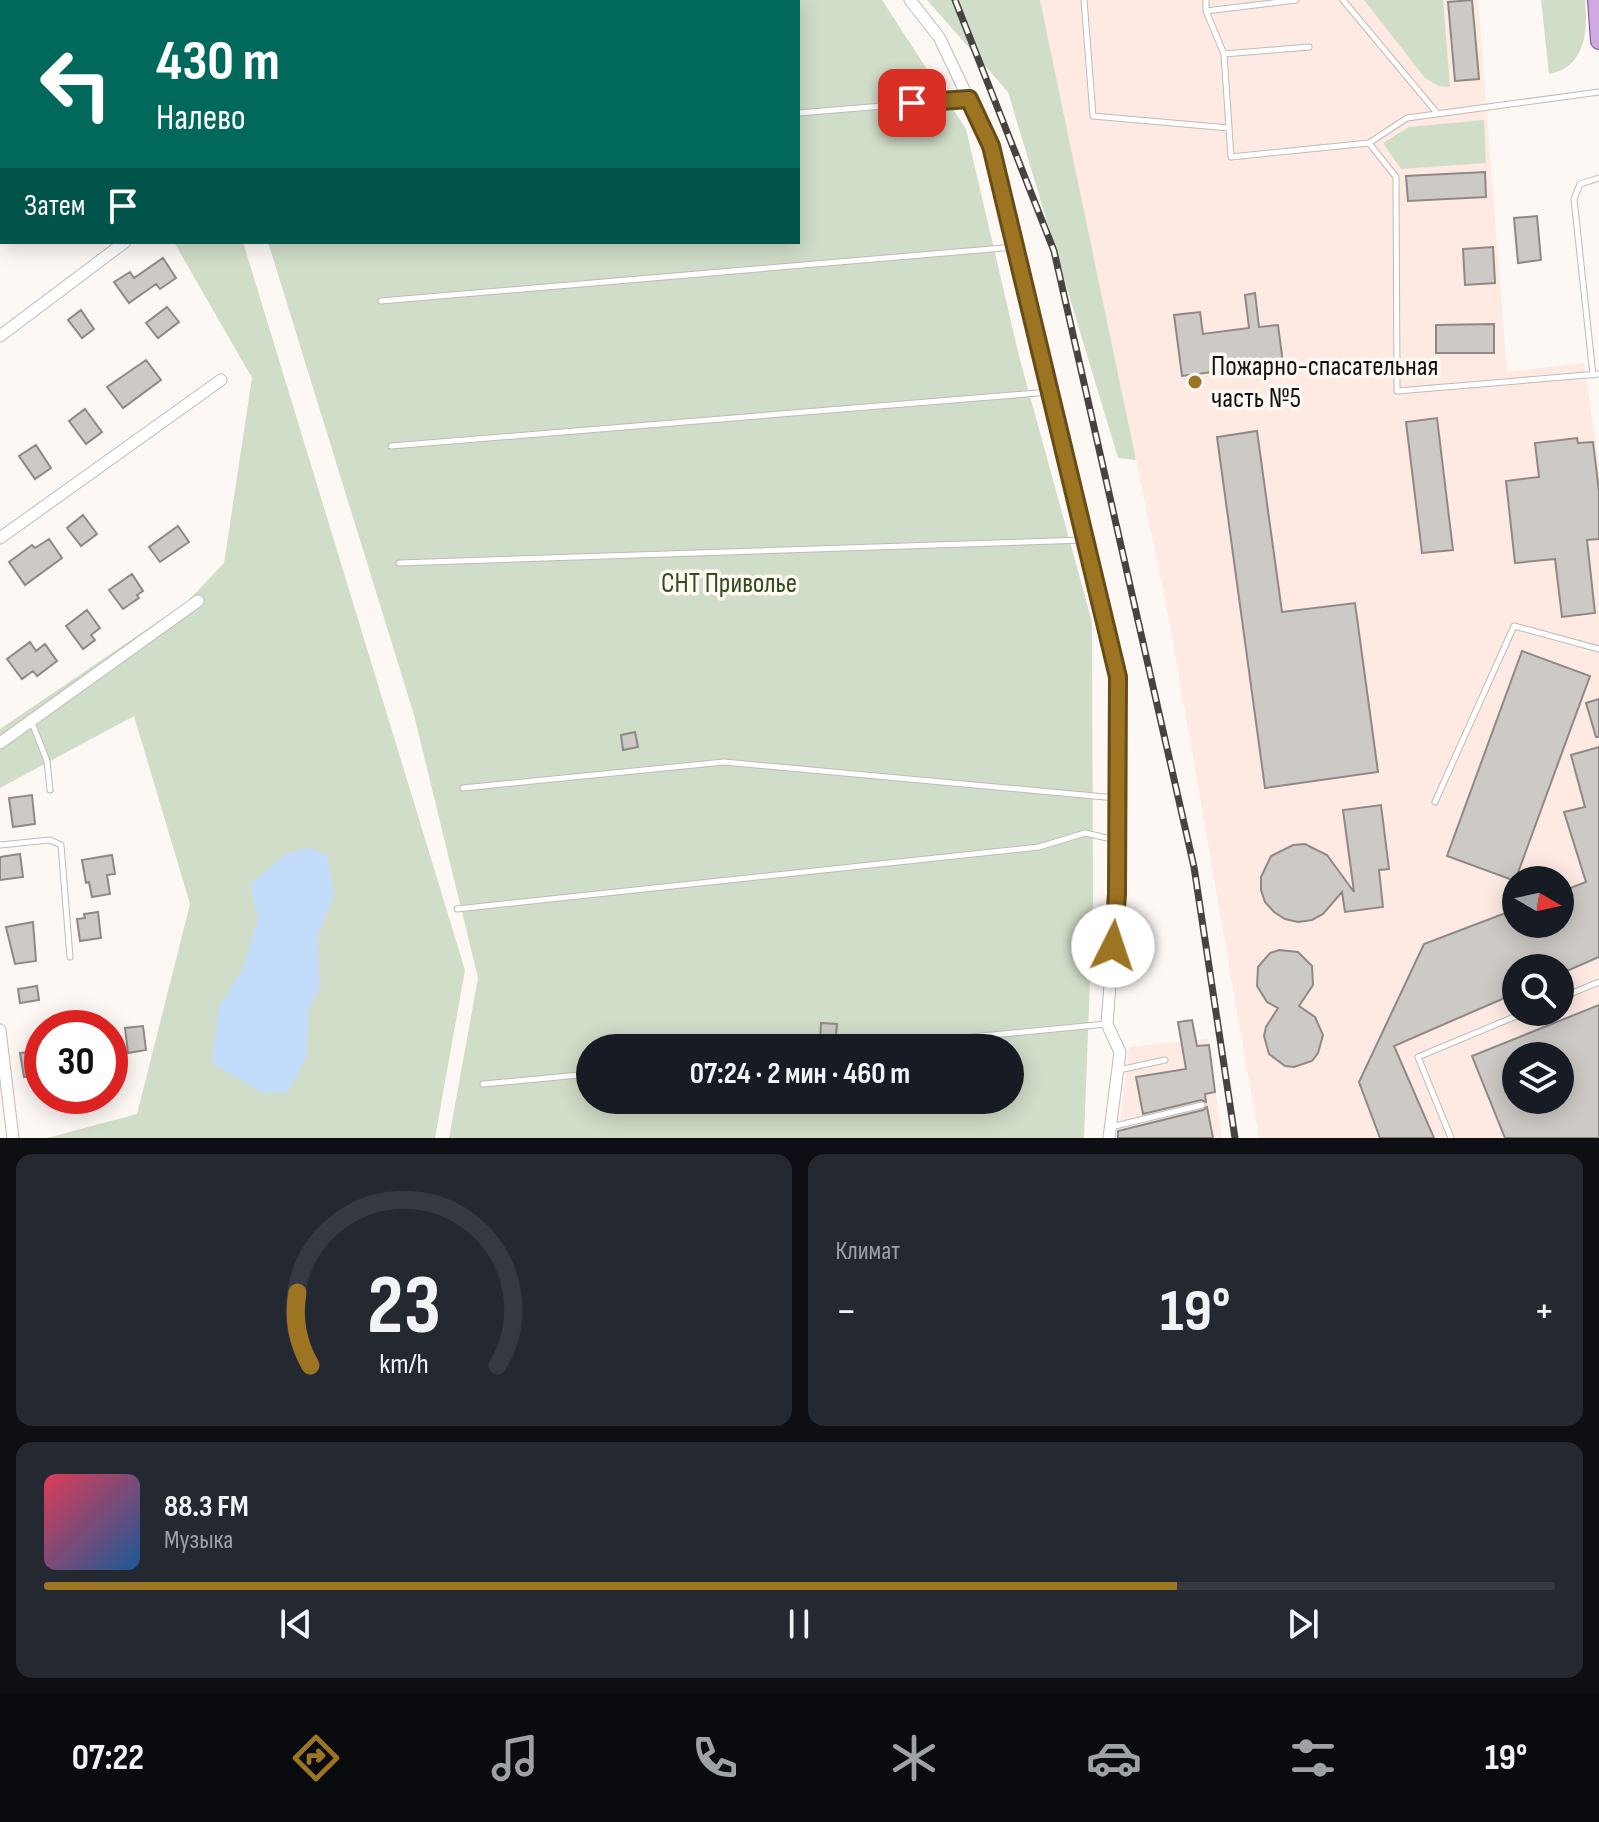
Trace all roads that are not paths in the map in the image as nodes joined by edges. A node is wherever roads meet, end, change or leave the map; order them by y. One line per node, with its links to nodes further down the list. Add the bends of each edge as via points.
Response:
1 (910, 0): 12 (street, via 939,37)
2 (1084, 0): 15 (lane, via 1093,116)
3 (1206, 0): 7 (lane)
4 (1296, 0): 7 (lane)
5 (1343, 0): 14 (lane)
6 (1596, 0): 8 (main road)
7 (1206, 11): 10 (lane)
8 (1599, 41)
9 (1309, 47): 10 (lane)
10 (1224, 54): 15 (lane)
11 (1599, 92): 14 (lane)
12 (969, 99): 13 (lane); 19 (street, via 991,146)
13 (800, 113)
14 (1438, 114): 16 (lane, via 1407,118)
15 (1229, 128): 16 (lane, via 1231,157)
16 (1369, 143): 22 (lane, via 1396,177 1397,391)
17 (1599, 178): 22 (lane, via 1580,184 1574,199)
18 (122, 244): 21 (street)
19 (1016, 247): 20 (lane); 24 (street)
20 (381, 301)
21 (0, 336)
22 (1596, 374)
23 (221, 380): 26 (street)
24 (1051, 392): 25 (lane); 27 (street)
25 (391, 446)
26 (0, 538)
27 (1086, 540): 28 (lane); 35 (street, via 1118,677)
28 (399, 563)
29 (198, 601): 31 (street)
30 (1599, 649): 36 (lane, via 1514,626)
31 (30, 719): 32 (street); 34 (lane, via 47,761)
32 (0, 743)
33 (463, 788): 35 (lane, via 724,762)
34 (50, 790)
35 (1117, 798): 37 (street)
36 (1435, 802)
37 (1117, 840): 39 (lane, via 1085,833 1039,847); 44 (street)
38 (0, 845): 40 (lane, via 50,840 61,844)
39 (457, 909)
40 (70, 957)
41 (1599, 982): 42 (lane)
42 (1574, 992)
43 (1502, 1022): 54 (lane, via 1418,1057)
44 (1107, 1024): 46 (lane); 48 (street, via 1120,1052)
45 (0, 1030): 53 (street)
46 (1003, 1034)
47 (1165, 1060): 48 (lane)
48 (1118, 1071): 52 (street)
49 (576, 1075): 50 (lane)
50 (483, 1084)
51 (1202, 1105): 52 (lane)
52 (1110, 1132)
53 (13, 1138)
54 (1451, 1138)

